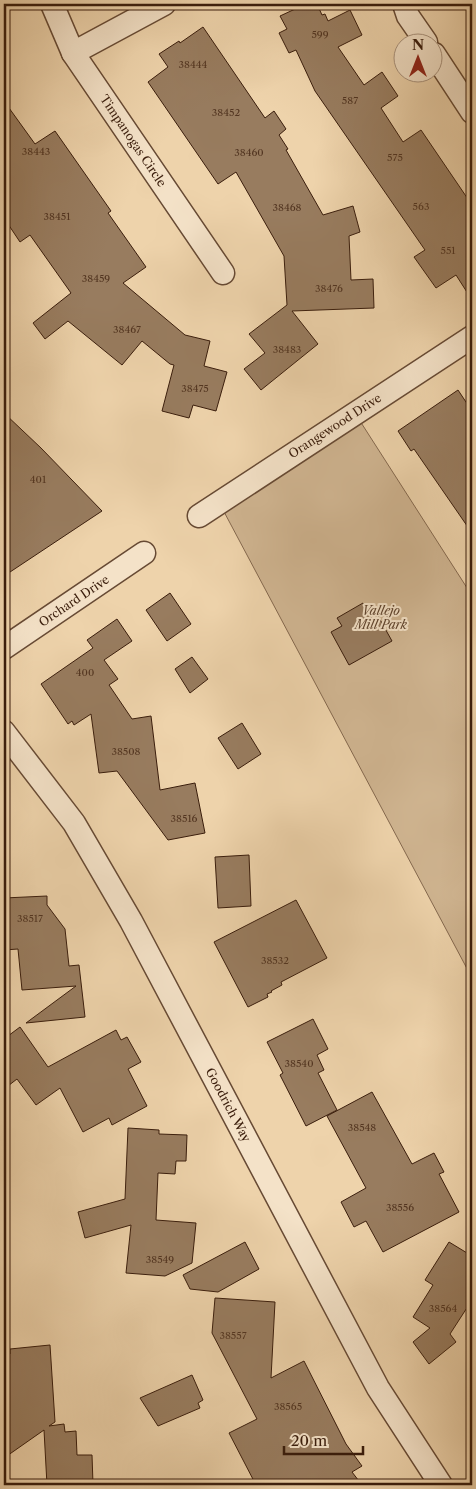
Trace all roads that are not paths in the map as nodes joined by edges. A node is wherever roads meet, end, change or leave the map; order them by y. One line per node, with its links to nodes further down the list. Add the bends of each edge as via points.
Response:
1 (52, 4): 5 (street, Timpanogas Circle)
2 (164, 4): 5 (street)
3 (404, 4): 4 (street)
4 (419, 32)
5 (73, 53): 8 (street, Timpanogas Circle)
6 (444, 69): 7 (street)
7 (472, 112)
8 (223, 273)
9 (472, 337): 10 (street, Orangewood Drive)
10 (199, 516)
11 (144, 553): 12 (street, Orchard Drive)
12 (4, 648)
13 (4, 732): 14 (street, Goodrich Way, via 74,823 131,921 378,1388)
14 (441, 1485)

